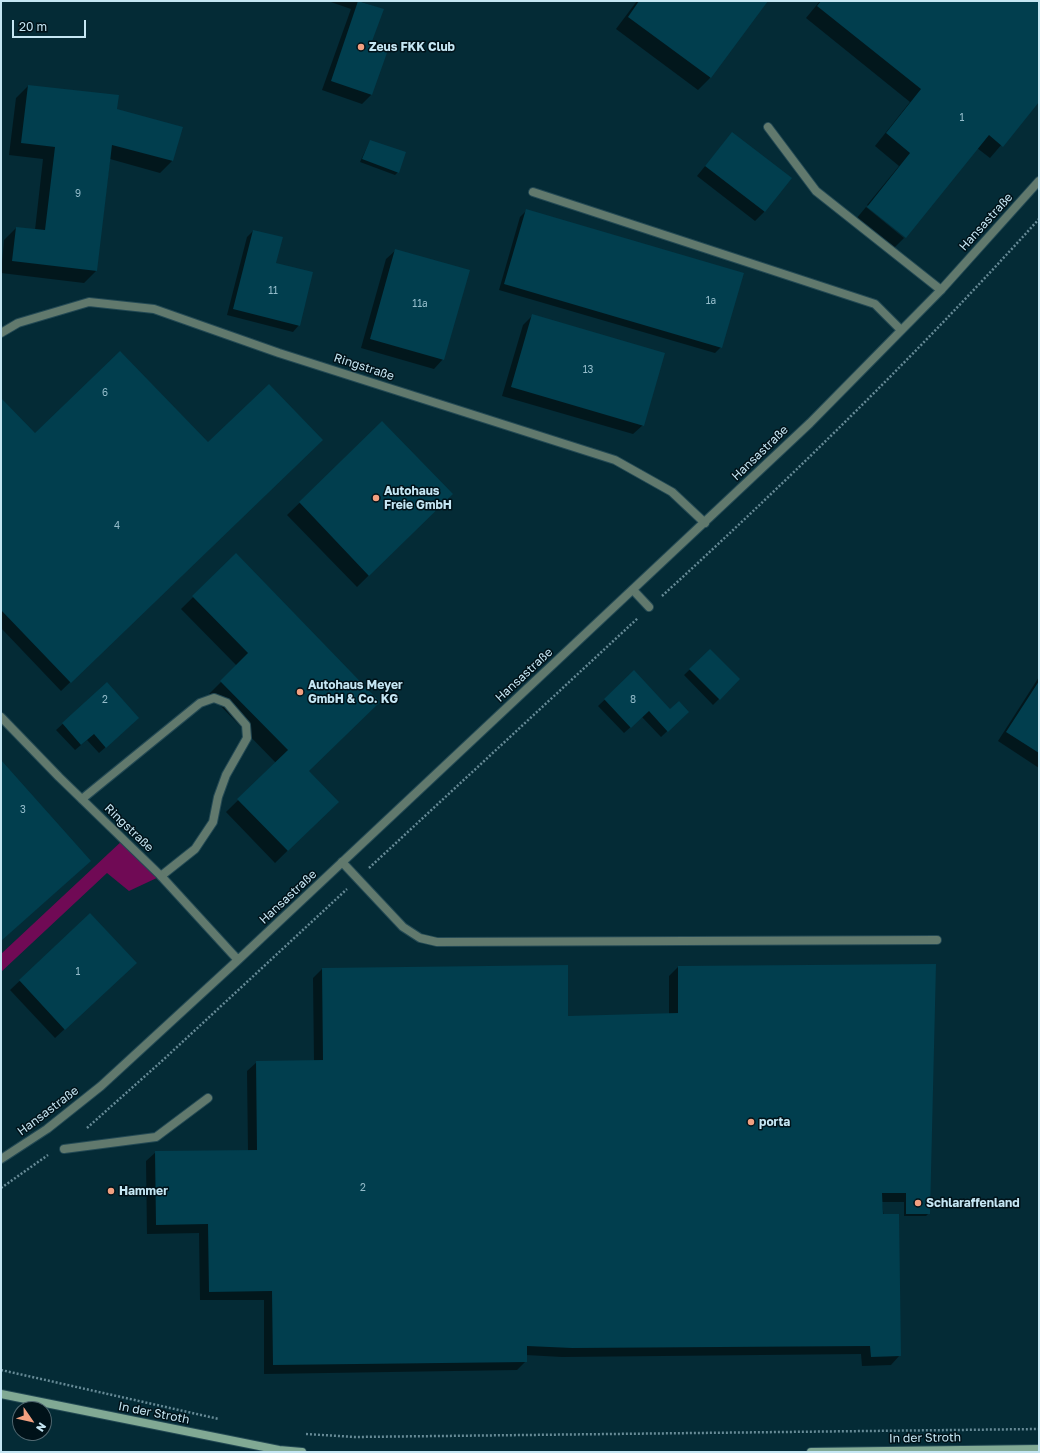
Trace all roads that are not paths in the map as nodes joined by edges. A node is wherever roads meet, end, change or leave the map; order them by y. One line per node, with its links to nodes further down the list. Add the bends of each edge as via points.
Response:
1 (768, 127): 4 (street, via 816,191)
2 (1039, 181): 4 (street, Hansastraße)
3 (532, 192): 5 (street, via 875,304)
4 (941, 290): 5 (street, Hansastraße)
5 (901, 330): 7 (street, Hansastraße, via 810,423)
6 (1, 333): 7 (street, Ringstraße, via 18,323 89,302 154,309 280,353 615,460 672,492)
7 (705, 523): 8 (street, Hansastraße)
8 (633, 590): 9 (street); 12 (street, Hansastraße)
9 (649, 607)
10 (1, 717): 11 (street, Ringstraße)
11 (82, 799): 13 (street, Ringstraße); 13 (street, via 200,703 214,698 227,703 246,725 247,738 226,775 213,822 195,849)
12 (342, 862): 14 (street, via 403,928 420,938 437,942); 15 (street, Hansastraße)
13 (161, 876): 15 (street, Ringstraße)
14 (938, 940)
15 (238, 960): 18 (street, Hansastraße, via 101,1086 47,1129)
16 (208, 1098): 17 (street, via 156,1137)
17 (64, 1149)
18 (1, 1159)
19 (1, 1394): 21 (street, In der Stroth, via 279,1450)
20 (1039, 1449): 22 (street, In der Stroth)
21 (302, 1452)
22 (811, 1452)

